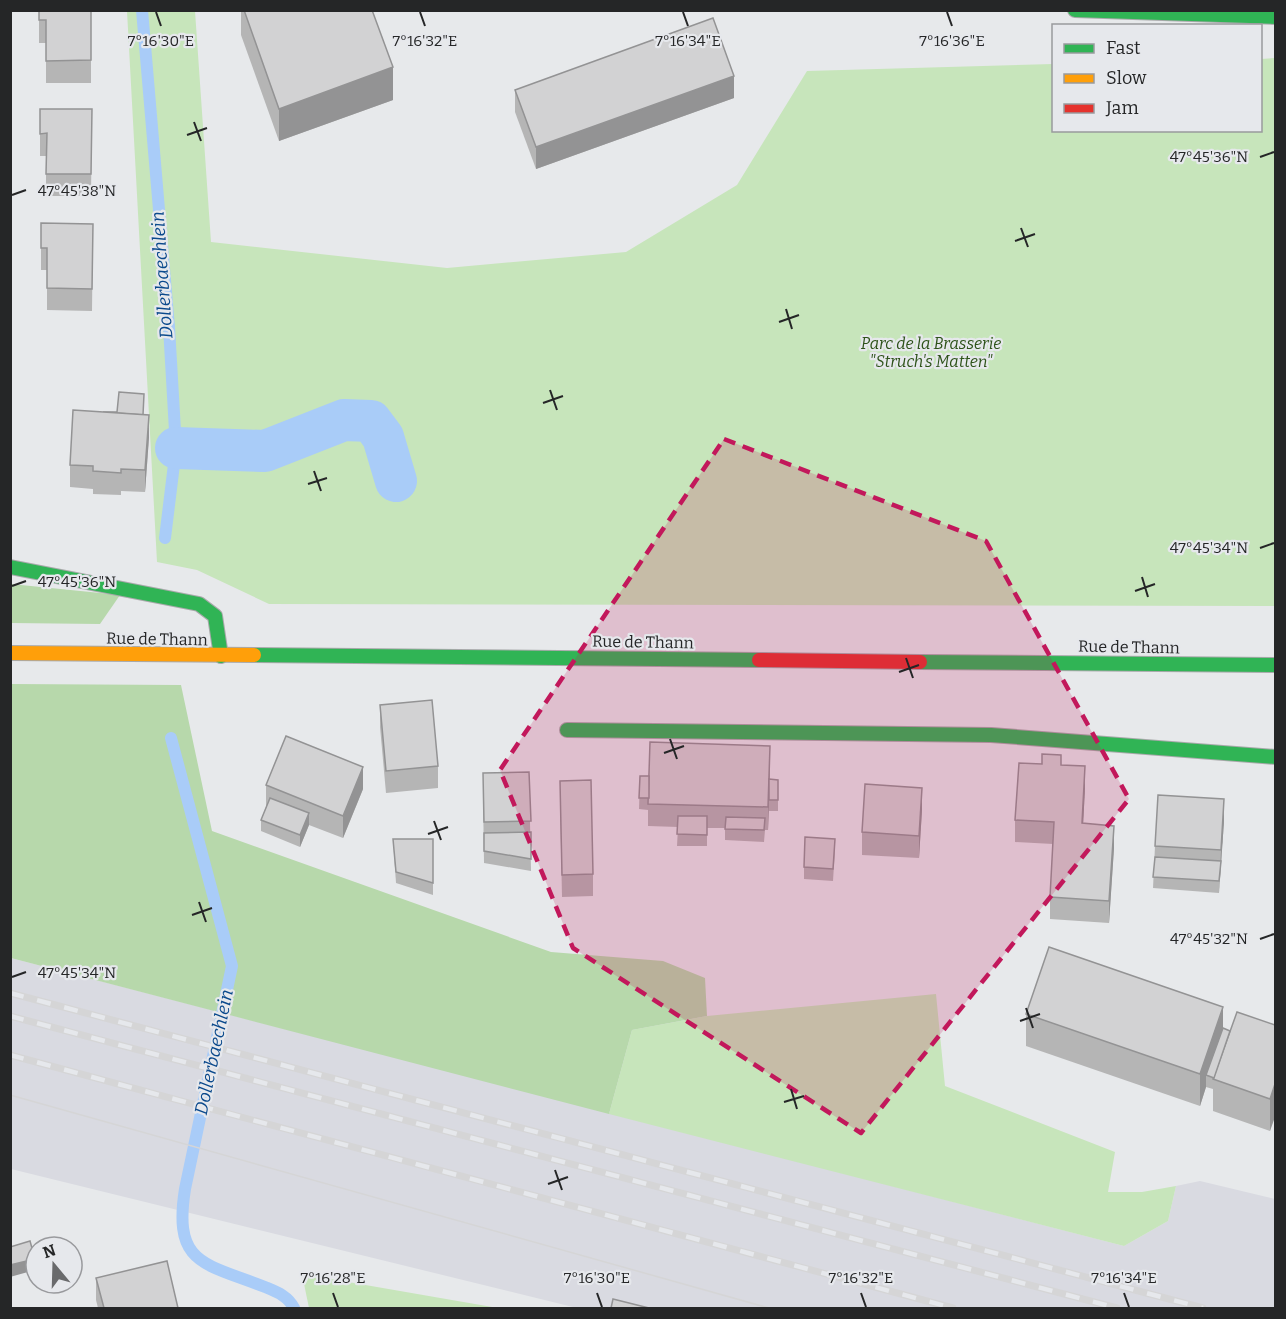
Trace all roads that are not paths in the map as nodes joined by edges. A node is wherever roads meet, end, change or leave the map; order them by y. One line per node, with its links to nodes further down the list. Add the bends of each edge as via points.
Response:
1 (1075, 10): 2 (main road)
2 (1275, 17)
3 (10, 567): 5 (main road, via 200,604 215,616)
4 (10, 653): 5 (main road, Rue de Thann)
5 (221, 656): 6 (main road, Rue de Thann)
6 (1275, 665)
7 (567, 730): 8 (main road, via 991,735)
8 (1275, 757)

